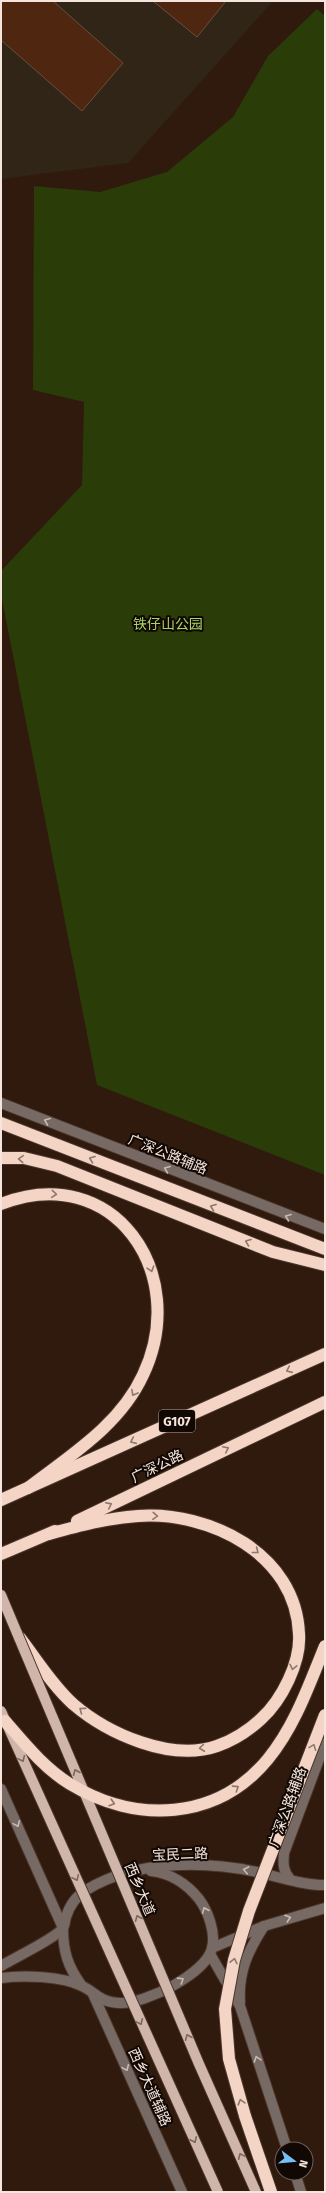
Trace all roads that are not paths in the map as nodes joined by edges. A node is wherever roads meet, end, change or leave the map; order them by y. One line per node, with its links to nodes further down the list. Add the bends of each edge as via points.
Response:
1 (1, 1103): 5 (street, 广深公路辅路, one-way to 1)
2 (1, 1123): 6 (highway, one-way to 2)
3 (1, 1158): 7 (highway, one-way to 3, via 273,1252 57,1166 24,1158)
4 (1, 1204): 10 (highway, one-way to 10, via 15,1198 46,1194 72,1196 98,1205 136,1238 148,1261 157,1288 159,1315 155,1343 144,1374 130,1399 108,1426)
5 (325, 1230)
6 (325, 1249)
7 (325, 1265)
8 (325, 1354): 10 (highway, G107, one-way to 10)
9 (325, 1402): 12 (highway, 广深公路, one-way to 9)
10 (28, 1488): 11 (highway, G107)
11 (1, 1500)
12 (48, 1534): 13 (highway, 广深公路); 15 (highway, one-way to 15, bridge, via 89,1523 140,1516 172,1517 223,1531 246,1543 268,1560 284,1581 296,1609 300,1635 292,1673 274,1708 245,1733 216,1747 186,1750 155,1746 125,1737 98,1722 73,1703 55,1685)
13 (1, 1554)
14 (1, 1595): 15 (main road, 西乡大道)
15 (17, 1633): 37 (main road, 西乡大道, one-way to 15, bridge, via 199,2064)
16 (325, 1646): 18 (highway, one-way to 16, bridge, via 48,1768 70,1784 100,1799 126,1807 158,1811 190,1809 220,1798 244,1783 267,1760 284,1737 298,1710)
17 (325, 1715): 38 (highway, one-way to 17, bridge, via 229,2060 225,2009 234,1960 249,1911)
18 (3, 1716): 36 (main road, one-way to 36, bridge)
19 (325, 1743): 22 (street, 广深公路辅路, via 284,1853 285,1874)
20 (1, 1789): 26 (street, one-way to 26)
21 (141, 1870): 22 (street, 宝民二路, one-way to 21, via 235,1868 203,1865); 26 (street, 宝民二路, via 89,1888 78,1896 71,1904); 27 (street, one-way to 21, via 211,1924 201,1901 183,1883 155,1871)
22 (290, 1879): 23 (street, 宝民二路)
23 (325, 1885)
24 (325, 1908): 25 (street, one-way to 24)
25 (264, 1926): 27 (street); 32 (street, via 243,1964)
26 (63, 1928): 28 (street, via 38,1946); 30 (street, via 63,1945 67,1961)
27 (211, 1951): 31 (street, one-way to 27, via 106,2001 137,2002 159,1993 190,1974 203,1964); 32 (street)
28 (1, 1966)
29 (1, 1978): 30 (street, via 39,1977)
30 (82, 1986): 31 (street)
31 (93, 1994): 35 (street, 西乡大道辅路, one-way to 35)
32 (240, 2006): 33 (street, one-way to 32)
33 (284, 2141)
34 (298, 2181): 39 (street)
35 (182, 2192)
36 (218, 2192)
37 (256, 2192)
38 (271, 2192)
39 (301, 2192)

